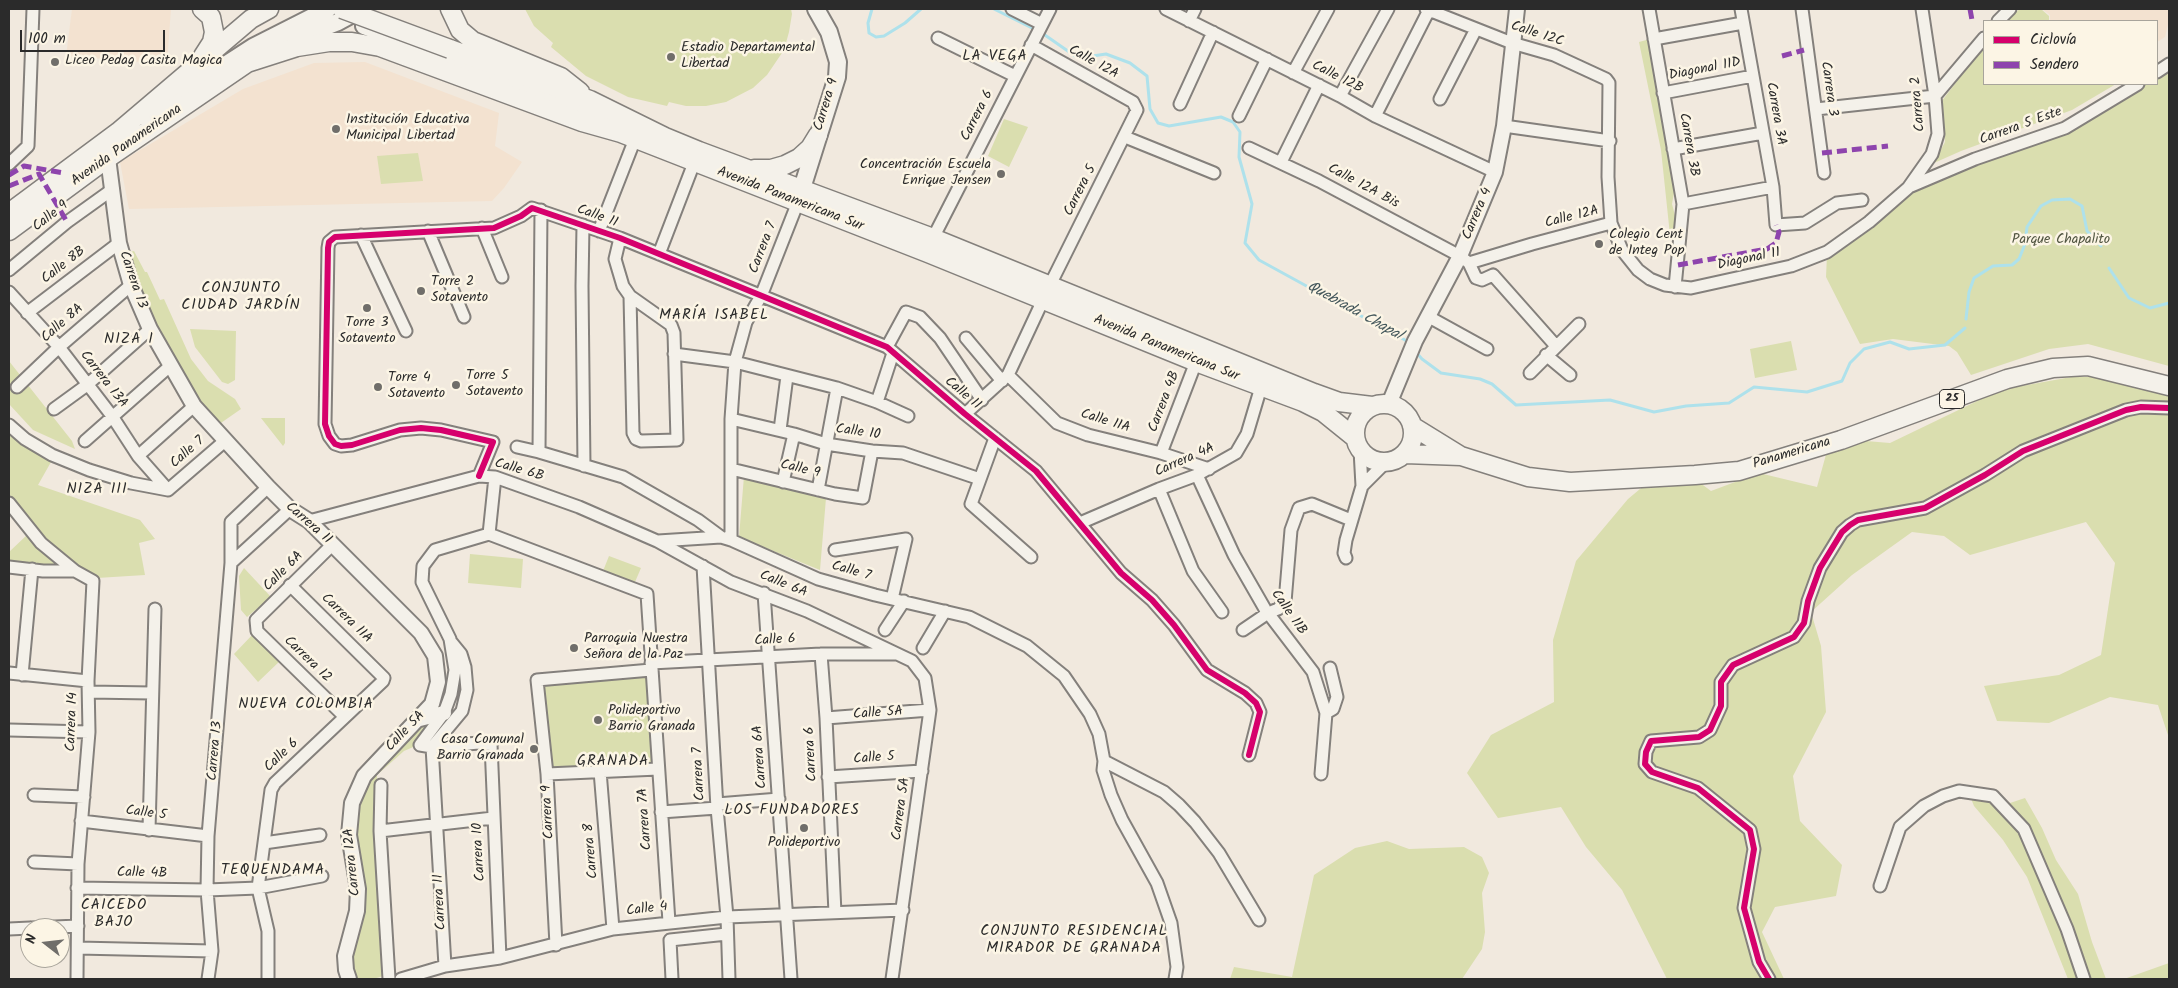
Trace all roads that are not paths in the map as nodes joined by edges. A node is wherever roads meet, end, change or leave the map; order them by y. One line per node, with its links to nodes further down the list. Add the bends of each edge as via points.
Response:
1 (33, 9): 65 (street, via 28,146)
2 (202, 9): 36 (main road, via 210,17 214,32 212,42)
3 (269, 9): 36 (main road, Avenida Panamericana, via 252,19)
4 (328, 9): 54 (main road, via 253,47)
5 (342, 9): 47 (main road, bridge)
6 (364, 9): 34 (main road, via 271,49)
7 (450, 9): 47 (main road, via 460,30 473,41 561,77)
8 (816, 9): 56 (main road, Carrera 9, via 829,32 838,62 834,91)
9 (1012, 9): 28 (street, Calle 12A)
10 (1050, 9): 28 (street, Carrera 6)
11 (1166, 9): 23 (street, Calle 12B)
12 (1195, 9): 23 (street)
13 (1328, 9): 38 (street)
14 (1388, 9): 44 (street)
15 (1517, 9): 32 (street, Carrera 4)
16 (1648, 9): 30 (street, Carrera 3B)
17 (1741, 9): 24 (street, Carrera 3A)
18 (1802, 9): 49 (street, Carrera 3)
19 (1922, 9): 45 (street, Carrera 2)
20 (2010, 9): 22 (street)
21 (1427, 10): 26 (street, Calle 12C); 52 (street)
22 (1999, 20)
23 (1189, 21): 27 (street, Calle 12B)
24 (1743, 23): 30 (street); 40 (street, Carrera 3A)
25 (364, 26): 57 (main road, via 575,107)
26 (1476, 29): 32 (street, Calle 12C); 46 (street)
27 (1213, 32): 33 (street, Calle 12B); 48 (street)
28 (1037, 34): 39 (street, Carrera 6); 50 (street, Calle 12A, via 1133,102)
29 (938, 38): 39 (street)
30 (1654, 39): 43 (street, Carrera 3B)
31 (1983, 39): 45 (street)
32 (1512, 43): 53 (street, Carrera 4); 59 (street, Calle 12C, via 1554,55 1599,75 1609,83)
33 (1267, 59): 38 (street, Calle 12B); 51 (street)
34 (247, 63): 57 (main road, Avenida Panamericana Sur, via 297,47 329,42 380,47); 62 (main road, Avenida Panamericana)
35 (2169, 64): 37 (street)
36 (195, 67): 54 (main road, Avenida Panamericana)
37 (2158, 71)
38 (1293, 73): 41 (street, Calle 12B)
39 (1015, 76): 87 (street, Carrera 6)
40 (1753, 76): 43 (street, Diagonal 11D); 55 (street, Carrera 3A)
41 (1319, 85): 44 (street, Calle 12B); 63 (street)
42 (2136, 85): 72 (street, Carrera 5 Este, via 2066,128 1975,159)
43 (1663, 93): 61 (street, Carrera 3B)
44 (1340, 96): 52 (street, Calle 12B)
45 (1934, 96): 49 (street); 72 (street, Carrera 2, via 1938,134 1932,154)
46 (1440, 98)
47 (590, 100): 66 (main road, Avenida Panamericana Sur, via 665,137)
48 (1180, 104)
49 (1816, 108): 70 (street, Carrera 3)
50 (1137, 110): 58 (street, Carrera 5)
51 (1239, 116)
52 (1375, 116): 68 (street, Calle 12B)
53 (1504, 126): 59 (street); 68 (street, Carrera 4)
54 (118, 132): 78 (main road, Avenida Panamericana)
55 (1763, 133): 61 (street); 71 (street, Carrera 3A)
56 (818, 135): 66 (main road, via 804,153 785,165 771,169); 74 (main road, Carrera 9)
57 (628, 136): 64 (main road, Avenida Panamericana Sur); 84 (street)
58 (1125, 137): 69 (street); 96 (street, Carrera 5)
59 (1610, 142): 79 (street)
60 (1249, 148): 63 (street, Calle 12A Bis)
61 (1673, 149): 76 (street, Carrera 3B)
62 (108, 158): 67 (main road, Avenida Panamericana); 73 (street, Carrera 13)
63 (1281, 162): 90 (street, Calle 12A Bis)
64 (694, 163): 74 (main road, Avenida Panamericana Sur); 89 (street)
65 (9, 164)
66 (741, 166): 74 (main road, Avenida Panamericana Sur)
67 (91, 171): 73 (street); 82 (main road, Avenida Panamericana)
68 (1495, 172): 90 (street, Carrera 4)
69 (1214, 173)
70 (1824, 173)
71 (1773, 187): 75 (street, Carrera 3A, via 1776,225 1805,223 1837,202); 76 (street)
72 (1908, 188): 94 (street, Diagonal 11, via 1827,252 1791,266 1691,288)
73 (113, 189): 88 (street, Carrera 13); 91 (street, Calle 9)
74 (800, 196): 87 (main road, Avenida Panamericana Sur); 96 (main road, Avenida Panamericana Sur); 98 (street, Carrera 7)
75 (1862, 200)
76 (1683, 204): 94 (street, Carrera 3B)
77 (541, 210): 80 (street, Calle 11); 81 (street, via 532,208 494,228); 145 (street)
78 (9, 213)
79 (1611, 224): 90 (street, Calle 12A); 94 (street, Calle 12A, via 1622,250 1638,270 1650,279)
80 (584, 225): 84 (street, Calle 11); 151 (street)
81 (482, 228): 83 (street); 92 (street)
82 (9, 231)
83 (428, 231): 85 (street); 100 (street)
84 (599, 231): 86 (street, Calle 11)
85 (361, 235): 104 (street); 155 (street, via 335,237 328,248 324,424 329,436 335,444 346,445 400,430 421,428 493,442)
86 (620, 238): 89 (street, Calle 11); 97 (street, via 616,270)
87 (933, 238): 96 (main road, Avenida Panamericana Sur)
88 (119, 243): 93 (street, Carrera 13); 99 (street, Calle 8B)
89 (659, 254): 98 (street, Calle 11)
90 (1465, 260): 101 (street, Carrera 4); 106 (street, Calle 12A Bis, via 1476,278 1482,280 1493,275)
91 (9, 270)
92 (502, 277)
93 (131, 285): 103 (street, Carrera 13); 107 (street, Calle 8A)
94 (1670, 286)
95 (9, 292): 99 (street, Carrera 13A)
96 (1047, 293): 113 (main road, Avenida Panamericana Sur); 118 (street, Carrera 5); 126 (main road, Avenida Panamericana Sur, via 1339,402)
97 (630, 296): 110 (street, via 671,326); 110 (street, via 633,433 636,439 677,440)
98 (761, 296): 109 (street, Calle 11); 112 (street, Carrera 7, via 746,322)
99 (27, 313): 107 (street, Carrera 13A)
100 (464, 317)
101 (1429, 317): 108 (street); 126 (street, Carrera 4)
102 (1579, 324): 106 (street)
103 (150, 329): 114 (street, Carrera 13); 119 (street)
104 (406, 331)
105 (966, 338): 118 (street, Calle 11A)
106 (1556, 346): 111 (street)
107 (59, 347): 119 (street, Carrera 13A); 121 (street, Calle 8A)
108 (1487, 349)
109 (890, 350): 124 (street, via 906,312 920,316 940,338); 125 (street); 130 (street, Calle 11)
110 (674, 354): 112 (street)
111 (1546, 355): 115 (street); 116 (street)
112 (735, 362): 117 (street); 133 (street, Carrera 7)
113 (1196, 362): 122 (main road, Avenida Panamericana Sur); 146 (street, Carrera 4B)
114 (170, 366): 127 (street, Carrera 11); 131 (street)
115 (1530, 372)
116 (1570, 375)
117 (787, 376): 123 (street); 136 (street)
118 (1005, 378): 124 (street, Carrera 5); 146 (street, Calle 11A, via 1057,422 1088,435)
119 (87, 385): 129 (street); 131 (street, Carrera 13A)
120 (2169, 386): 149 (main road, Panamericana / 25, via 2088,366 2053,368 2007,379 1882,426 1739,470 1696,475 1570,482 1528,477)
121 (17, 387)
122 (1261, 387): 142 (main road, Avenida Panamericana Sur, via 1323,412); 153 (street, Carrera 4A, via 1247,434 1236,454)
123 (837, 388): 125 (street); 141 (street)
124 (982, 400): 130 (street, Carrera 5)
125 (877, 402): 132 (street)
126 (1380, 405): 135 (main road, via 1400,408); 142 (main road, via 1360,416 1354,429)
127 (194, 406): 139 (street, Carrera 11); 148 (street)
128 (2169, 408): 272 (street, via 2126,410 2023,451 1925,508 1858,520 1850,525 1842,532 1820,568 1804,623 1794,637 1732,665 1721,682 1721,706 1710,730 1699,737 1651,742 1645,764 1652,772 1698,788 1750,830 1754,849 1744,908 1759,962)
129 (54, 409)
130 (965, 414): 138 (street, Calle 11)
131 (112, 416): 140 (street); 148 (street, Carrera 13A)
132 (908, 416)
133 (731, 419): 136 (street, Calle 10); 152 (street, Carrera 7)
134 (9, 425): 162 (street, via 25,440 52,455 132,483)
135 (1412, 426): 147 (main road, via 1412,441); 149 (main road)
136 (780, 430): 137 (street, Calle 10)
137 (794, 434): 141 (street, Calle 10); 158 (street)
138 (994, 438): 157 (street); 168 (street, Calle 11, via 1036,471)
139 (226, 440): 160 (street, Carrera 11); 162 (street, Calle 7)
140 (85, 441)
141 (826, 444): 144 (street, Calle 10); 163 (street)
142 (1357, 444): 150 (main road, via 1371,460); 159 (street)
143 (518, 448): 145 (street, Calle 7)
144 (872, 451): 157 (street, Calle 10, via 903,453); 163 (street, Calle 9, via 863,498)
145 (539, 452): 151 (street, Calle 7)
146 (1161, 453): 153 (street, Calle 11A)
147 (1405, 454): 149 (main road, Panamericana / 25); 150 (main road)
148 (138, 456): 162 (street, Carrera 13A)
149 (1461, 456)
150 (1385, 463): 159 (street)
151 (584, 466): 170 (street, Calle 7, via 623,477)
152 (731, 469): 158 (street, Calle 9); 170 (street, Carrera 7)
153 (1209, 469): 154 (street, Carrera 4A)
154 (1197, 475): 161 (street, Carrera 4A); 188 (street, Calle 11B, via 1234,555)
155 (479, 476): 156 (street, Calle 6B); 167 (street, Calle 6B)
156 (495, 477): 169 (street); 171 (street, Calle 6B, via 579,507)
157 (980, 479): 174 (street, via 971,504)
158 (783, 482): 163 (street, Calle 9)
159 (1362, 486): 166 (street)
160 (268, 487): 165 (street, Carrera 11); 176 (street, Carrera 13, via 231,522)
161 (1158, 489): 168 (street, Carrera 4A); 187 (street, via 1193,571)
162 (168, 490)
163 (818, 490)
164 (9, 504): 180 (street, Carrera 14, via 40,543)
165 (290, 509): 167 (street, Carrera 11); 176 (street)
166 (1351, 520): 175 (street, via 1344,552); 188 (street, via 1312,504 1299,508 1291,530 1285,602)
167 (309, 521): 172 (street, Carrera 11)
168 (1080, 523): 216 (street, Calle 11, via 1121,573 1152,600 1207,670 1245,693 1256,704 1260,712)
169 (490, 534): 192 (street, via 434,550 424,566 422,582); 198 (street, Carrera 7A, via 647,594)
170 (726, 538): 171 (street); 183 (street, Calle 7, via 818,579)
171 (656, 541): 177 (street, Calle 6A)
172 (332, 545): 181 (street, Calle 6A); 204 (street, Carrera 11, via 421,633 435,656)
173 (835, 550): 183 (street, via 906,539)
174 (1031, 557)
175 (1346, 558)
176 (231, 563): 237 (street, Carrera 13)
177 (703, 566): 182 (street, Calle 6A, via 731,582); 197 (street, Carrera 7)
178 (9, 567): 179 (street)
179 (32, 569): 180 (street); 202 (street)
180 (75, 571): 205 (street, Carrera 14, via 93,581)
181 (290, 585): 189 (street, Calle 6A); 201 (street, Carrera 11A)
182 (764, 593): 195 (street, Calle 6A); 196 (street, Carrera 6A)
183 (892, 599): 184 (street, Calle 7)
184 (904, 601): 186 (street, Calle 7); 190 (street)
185 (155, 609): 206 (street)
186 (946, 611): 193 (street); 217 (street, Calle 7, via 969,617 1027,646 1064,676 1090,714 1099,734)
187 (1222, 612)
188 (1268, 613): 191 (street); 209 (street, Calle 11B, via 1313,672)
189 (256, 620): 210 (street, Carrera 12, via 256,631)
190 (885, 630)
191 (1243, 630)
192 (450, 639): 208 (street, via 455,670); 215 (street, via 461,654 468,690 462,711)
193 (923, 648)
194 (820, 654): 195 (street, Calle 6); 196 (street, Calle 6); 212 (street, Carrera 6)
195 (900, 654): 207 (street, Carrera 5A, via 912,661 925,678)
196 (769, 657): 197 (street, Calle 6); 228 (street, Carrera 6A)
197 (709, 659): 198 (street, Calle 6); 229 (street, Carrera 7)
198 (651, 666): 203 (street, Calle 6); 218 (street, Carrera 7A)
199 (1330, 668): 209 (street, via 1337,697 1333,709)
200 (9, 673): 202 (street)
201 (382, 674): 210 (street, Calle 6, via 383,681)
202 (22, 675): 205 (street)
203 (538, 680): 221 (street, Carrera 9)
204 (438, 682): 211 (street, Calle 5A, via 432,704)
205 (89, 687): 206 (street); 214 (street, Carrera 14)
206 (152, 694): 234 (street)
207 (930, 710): 212 (street, Calle 5A); 220 (street, Carrera 5A)
208 (444, 713): 211 (street); 215 (street, Carrera 11, via 420,746)
209 (1326, 713): 222 (street, Calle 11B)
210 (345, 717): 238 (street, Calle 6, via 275,783 269,797)
211 (420, 718): 223 (street, Calle 5A)
212 (826, 718): 224 (street, Carrera 6)
213 (9, 730): 214 (street)
214 (89, 732): 227 (street, Carrera 14)
215 (432, 747): 231 (street, Carrera 10, via 491,744); 233 (street, Carrera 11)
216 (1249, 755)
217 (1104, 761): 250 (street, via 1164,792 1179,805 1215,848); 271 (street, Calle 7, via 1103,770 1122,820 1158,882 1171,923 1177,967)
218 (658, 769): 219 (street); 230 (street, Carrera 7A)
219 (600, 771): 221 (street); 254 (street, Carrera 8)
220 (922, 772): 224 (street, Calle 5); 246 (street, Carrera 5A)
221 (547, 774): 256 (street, Carrera 9)
222 (1320, 774)
223 (364, 776): 264 (street, Carrera 12A, via 349,819 358,889 357,911 345,956)
224 (828, 777): 247 (street, Carrera 6)
225 (381, 785): 235 (street)
226 (34, 795): 227 (street)
227 (84, 797): 232 (street, Carrera 14)
228 (779, 799): 229 (street); 248 (street, Carrera 6A)
229 (717, 806): 230 (street); 249 (street, Carrera 7)
230 (661, 812): 251 (street, Carrera 7A)
231 (493, 818): 233 (street); 259 (street, Carrera 10)
232 (81, 821): 234 (street, Calle 5); 240 (street, Carrera 14)
233 (436, 825): 235 (street); 260 (street, Carrera 11)
234 (149, 830): 237 (street, Calle 5)
235 (380, 831): 265 (street)
236 (320, 835): 238 (street)
237 (208, 836): 245 (street, Carrera 13)
238 (264, 843): 244 (street, Calle 6)
239 (34, 862): 240 (street)
240 (78, 864): 243 (street, Carrera 14)
241 (322, 876): 244 (street, Calle 4B)
242 (1880, 886): 273 (street, via 1900,827 1924,806 1959,791 1993,796 2024,829)
243 (77, 888): 245 (street, Calle 4B); 253 (street, Carrera 14)
244 (258, 888): 245 (street, Calle 4B); 263 (street, via 268,931)
245 (207, 890): 258 (street, Carrera 13)
246 (903, 910): 247 (street, Calle 4); 270 (street, Carrera 5A)
247 (834, 913): 248 (street, Calle 4)
248 (786, 914): 249 (street, Calle 4); 269 (street, Carrera 6A)
249 (727, 917): 251 (street, Calle 4); 255 (street, Carrera 7)
250 (1260, 920)
251 (669, 922): 254 (street, Calle 4)
252 (70, 926): 253 (street)
253 (78, 926): 257 (street, Carrera 14)
254 (613, 929): 256 (street, Calle 4)
255 (727, 934): 267 (street, via 670,940); 268 (street, Carrera 7)
256 (556, 945): 259 (street, Calle 4)
257 (78, 948): 258 (street); 261 (street, Carrera 14)
258 (212, 951): 262 (street, Carrera 13)
259 (500, 958): 260 (street, Calle 4)
260 (445, 966): 266 (street, Calle 4)
261 (77, 979)
262 (208, 979)
263 (268, 979)
264 (349, 979)
265 (389, 979)
266 (402, 979)
267 (672, 979)
268 (729, 979)
269 (790, 979)
270 (892, 979)
271 (1175, 979)
272 (1769, 979)
273 (2084, 979)

